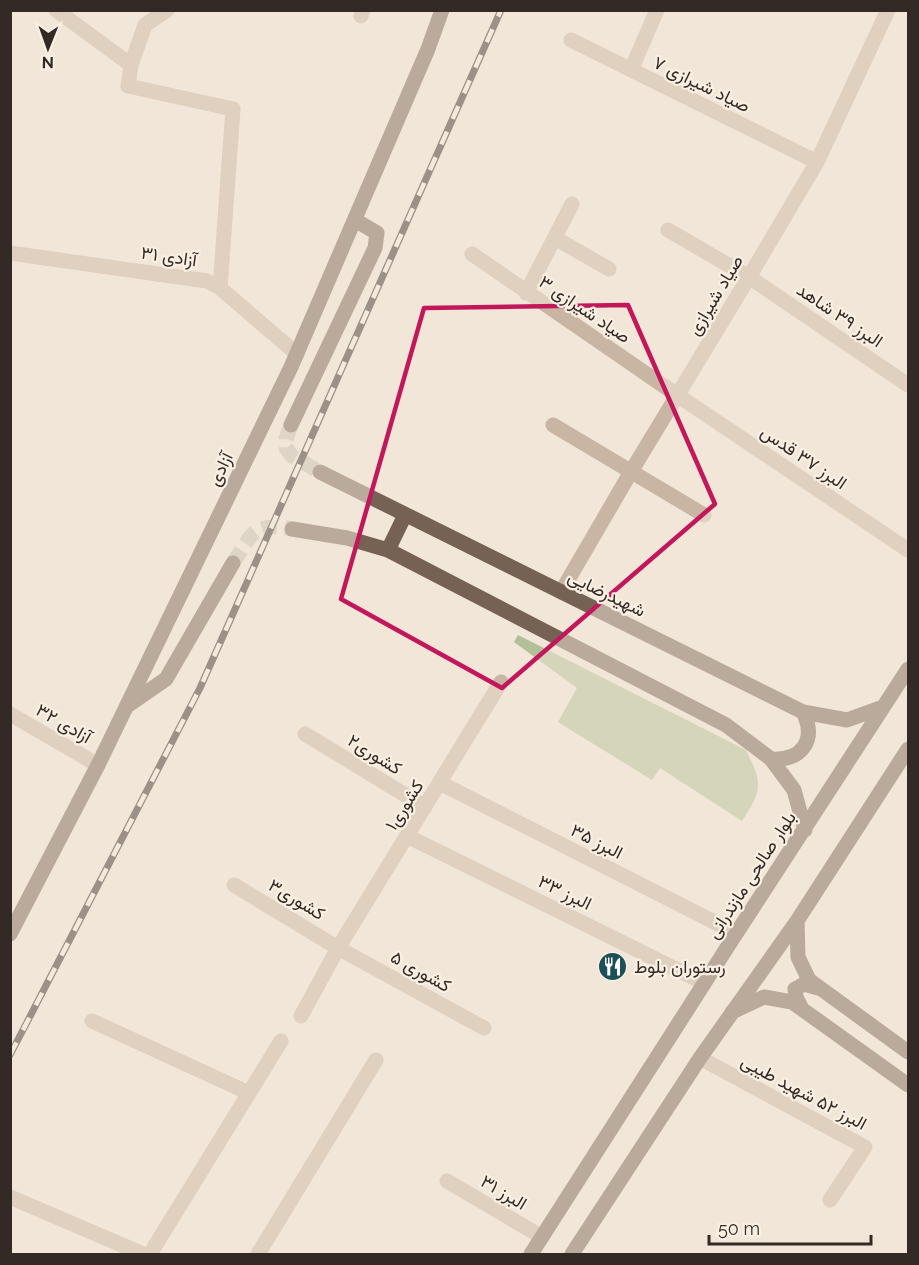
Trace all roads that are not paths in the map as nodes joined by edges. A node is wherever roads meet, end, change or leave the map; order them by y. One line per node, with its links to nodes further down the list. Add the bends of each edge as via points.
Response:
1 (56, 10): 7 (street)
2 (167, 10): 7 (street, via 145,25)
3 (442, 10): 11 (main road, آزادی)
4 (657, 10): 8 (street)
5 (888, 10): 9 (street, صیاد شیرازی)
6 (571, 40): 8 (street, صیاد شیرازی ۷)
7 (131, 65): 18 (street, via 128,86 233,109)
8 (631, 70): 9 (street, صیاد شیرازی ۷)
9 (817, 162): 17 (street, صیاد شیرازی)
10 (572, 204): 13 (street)
11 (355, 220): 20 (main road, آزادی); 23 (main road, via 377,233 375,248)
12 (668, 230): 17 (street, البرز ۳۹ شاهد)
13 (555, 238): 16 (street); 19 (street)
14 (10, 253): 18 (street, آزادی ۳۱, via 207,281)
15 (472, 254): 19 (street, صیاد شیرازی ۳)
16 (609, 269)
17 (749, 277): 21 (street, البرز ۳۹ شاهد); 22 (street, صیاد شیرازی)
18 (220, 288): 20 (street, آزادی ۳۱)
19 (526, 292): 22 (street, صیاد شیرازی ۳)
20 (297, 354): 36 (main road, آزادی)
21 (909, 385)
22 (677, 395): 25 (street, صیاد شیرازی); 31 (street, البرز ۳۷ قدس)
23 (291, 425)
24 (554, 425): 25 (street)
25 (632, 470): 28 (street); 33 (street, صیاد شیرازی)
26 (320, 472): 27 (main road, شهیدرضایی)
27 (405, 514): 30 (main road); 33 (main road, شهیدرضایی)
28 (704, 515)
29 (292, 529): 30 (main road)
30 (388, 550): 42 (main road, via 726,725)
31 (909, 550)
32 (232, 563): 36 (main road, via 166,679)
33 (561, 592): 38 (main road, شهیدرضایی)
34 (909, 669): 37 (main road, بلوار صالحی مازندرانی)
35 (501, 682): 44 (street, کشوری۱)
36 (127, 706): 43 (main road, آزادی)
37 (883, 707): 38 (main road, شهیدرضایی, via 847,720); 46 (main road, بلوار صالحی مازندرانی)
38 (803, 712): 42 (main road, via 809,724 804,747 784,760)
39 (10, 714): 43 (street, آزادی ۳۲)
40 (305, 734): 45 (street, کشوری۲)
41 (909, 749): 49 (main road)
42 (771, 759): 46 (main road, via 794,790)
43 (98, 765): 51 (main road, آزادی)
44 (440, 783): 45 (street, کشوری۱); 50 (street, البرز ۳۵)
45 (425, 807): 47 (street, کشوری۱)
46 (805, 830): 50 (main road, بلوار صالحی مازندرانی)
47 (407, 836): 52 (street, کشوری۱); 53 (street, البرز ۳۳)
48 (234, 885): 52 (street, کشوری۳)
49 (797, 921): 54 (main road, via 798,957 809,980); 56 (main road)
50 (736, 933): 53 (main road, بلوار صالحی مازندرانی)
51 (10, 934)
52 (339, 948): 57 (street, کشوری۱); 59 (street, کشوری ۵)
53 (704, 983): 69 (main road, بلوار صالحی مازندرانی)
54 (821, 989): 55 (main road, via 804,984 795,989); 61 (main road)
55 (802, 1009): 56 (main road, via 792,1002 764,997); 64 (main road)
56 (732, 1012): 62 (main road)
57 (301, 1016)
58 (92, 1021): 65 (street)
59 (484, 1028)
60 (281, 1041): 65 (street)
61 (909, 1052)
62 (700, 1058): 68 (street, البرز ۵۲ شهید طیبی, via 865,1147); 74 (main road)
63 (376, 1060): 72 (street)
64 (909, 1085)
65 (249, 1093): 71 (street)
66 (447, 1181): 69 (street, البرز ۳۱)
67 (10, 1197): 70 (street)
68 (830, 1200)
69 (542, 1237): 73 (main road, بلوار صالحی مازندرانی)
70 (143, 1254)
71 (150, 1254)
72 (258, 1254)
73 (531, 1254)
74 (572, 1254)

